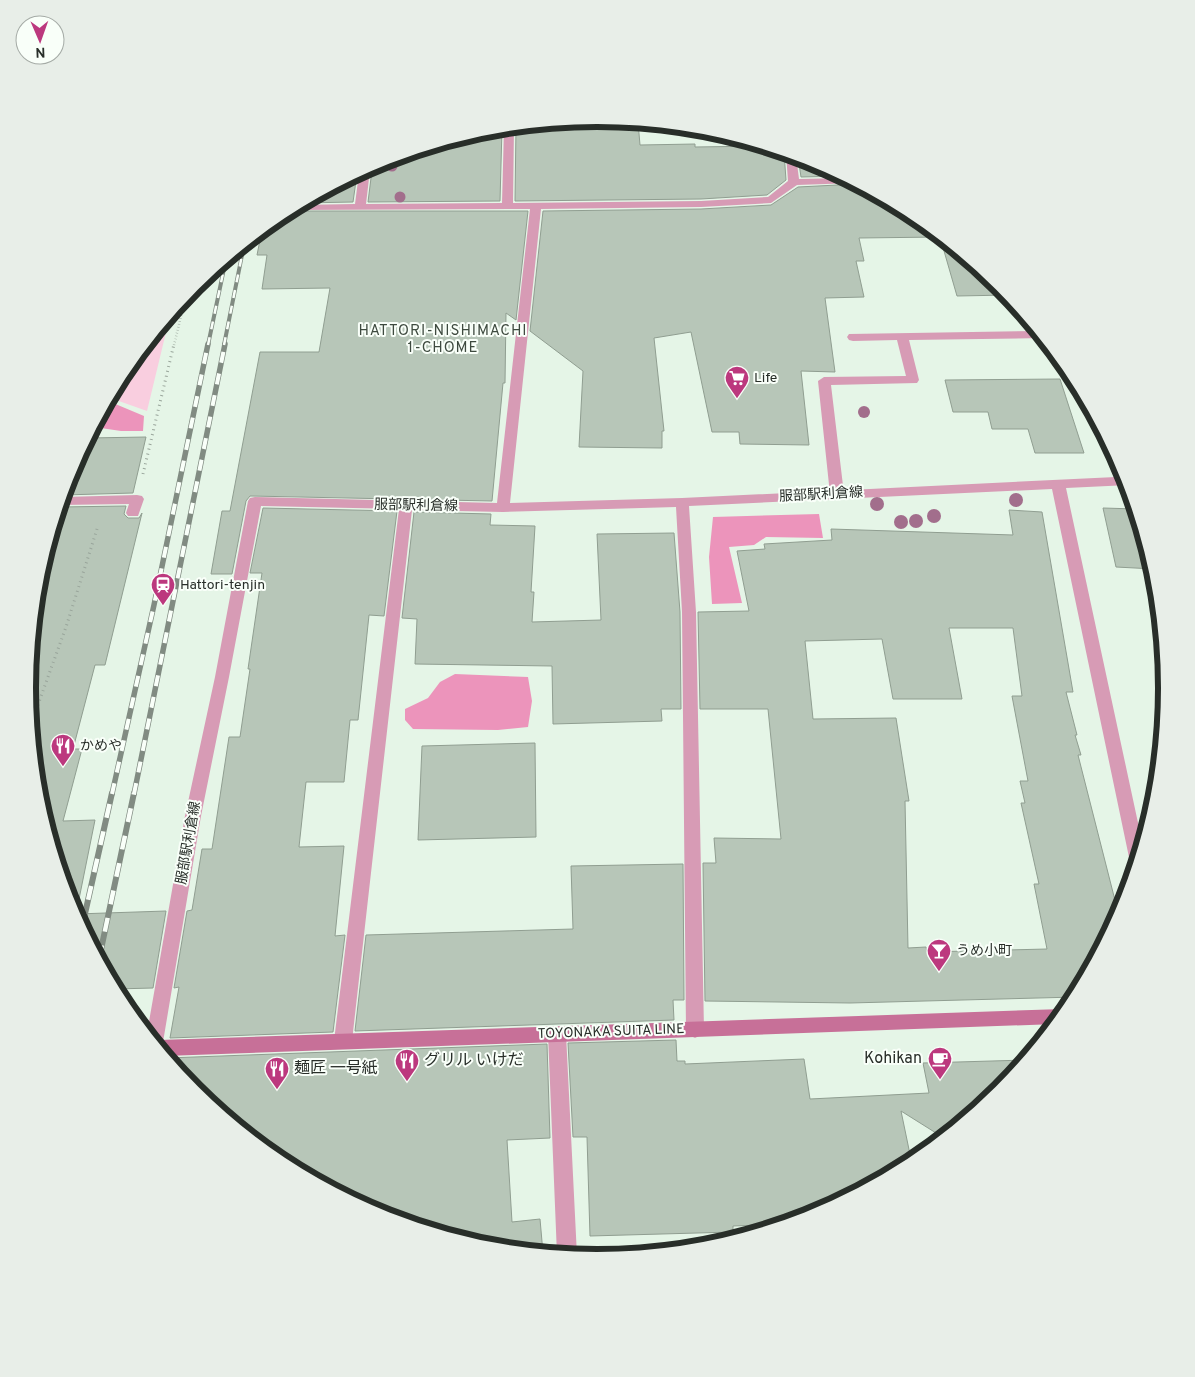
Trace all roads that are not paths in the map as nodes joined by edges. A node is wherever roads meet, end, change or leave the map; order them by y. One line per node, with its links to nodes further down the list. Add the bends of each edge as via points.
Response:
1 (510, 134): 6 (street)
2 (791, 162): 5 (street)
3 (364, 178): 8 (street)
4 (836, 181): 5 (street)
5 (794, 182): 7 (street, via 771,200 701,204)
6 (507, 205): 7 (street); 8 (street)
7 (536, 205): 19 (street)
8 (360, 207): 9 (street)
9 (308, 208)
10 (1033, 335): 12 (street)
11 (853, 337): 12 (street)
12 (902, 337): 15 (street, via 913,380 824,381)
13 (1119, 481): 14 (street, 服部駅利倉線)
14 (1058, 484): 15 (street, 服部駅利倉線); 21 (street)
15 (837, 494): 17 (street, 服部駅利倉線)
16 (69, 501): 20 (street, via 137,499)
17 (682, 502): 19 (street, 服部駅利倉線); 23 (street, via 689,622)
18 (406, 506): 19 (street, 服部駅利倉線); 24 (street, 服部駅利倉線, via 255,501 193,816); 26 (street)
19 (503, 508)
20 (133, 513)
21 (1135, 849)
22 (1053, 1016): 23 (main road, TOYONAKA SUITA LINE)
23 (695, 1030): 25 (main road, TOYONAKA SUITA LINE)
24 (155, 1034)
25 (557, 1034): 26 (main road, TOYONAKA SUITA LINE); 28 (street)
26 (343, 1041): 27 (main road, TOYONAKA SUITA LINE)
27 (167, 1048)
28 (567, 1249)

